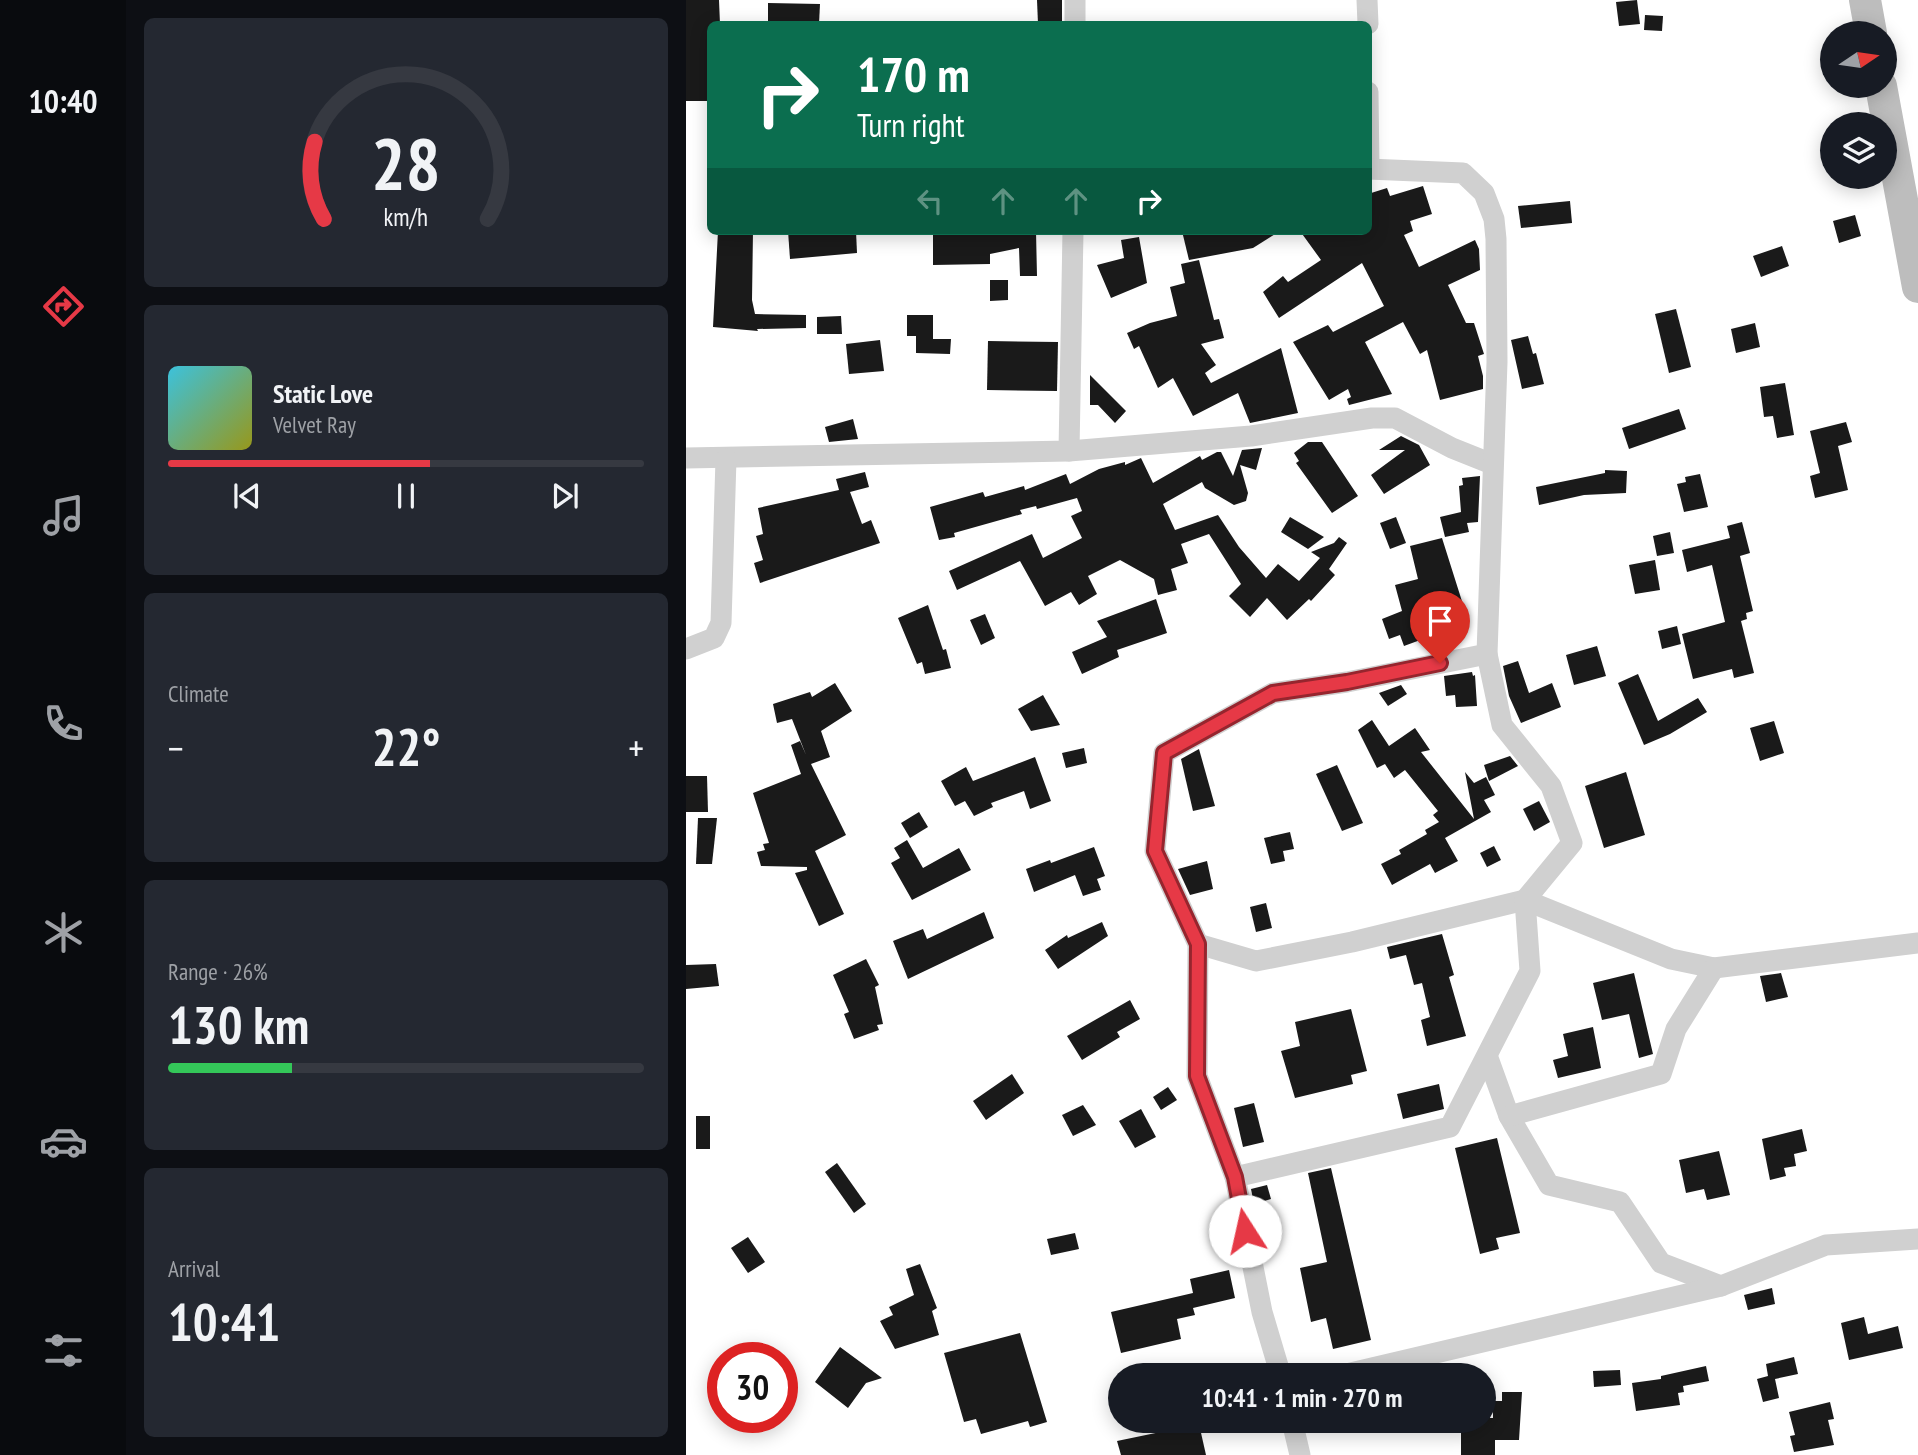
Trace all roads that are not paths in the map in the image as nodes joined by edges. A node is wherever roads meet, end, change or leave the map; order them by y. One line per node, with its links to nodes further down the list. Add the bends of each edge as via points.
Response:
1 (1075, 0): 4 (street)
2 (1367, 0): 5 (street)
3 (1865, 0): 6 (street)
4 (1075, 21)
5 (1368, 21)
6 (1869, 21)
7 (1883, 98): 10 (street)
8 (1372, 169): 14 (street, via 1463,173 1484,193 1496,239)
9 (1073, 235): 11 (street)
10 (1918, 287)
11 (1069, 451): 13 (street); 14 (street, via 1395,418)
12 (686, 458): 13 (street)
13 (726, 459): 15 (street, via 721,623 714,638)
14 (1492, 464): 16 (street)
15 (686, 649)
16 (1486, 654): 17 (street, via 1502,725 1551,786 1572,843); 19 (street, via 1273,693 1164,753 1155,851)
17 (1525, 900): 19 (street, via 1256,961); 20 (street, via 1671,959); 21 (street, via 1530,971)
18 (1918, 943): 20 (street)
19 (1198, 944): 23 (street, via 1197,1076)
20 (1714, 968): 22 (street, via 1676,1029 1661,1074)
21 (1488, 1058): 22 (street); 23 (street, via 1450,1126)
22 (1509, 1116): 25 (street, via 1549,1185 1620,1202 1661,1263)
23 (1235, 1177): 26 (street)
24 (1918, 1239): 25 (street, via 1826,1245)
25 (1721, 1286): 27 (street)
26 (1277, 1363)
27 (1393, 1363)
28 (1295, 1433): 29 (street)
29 (1300, 1455)

